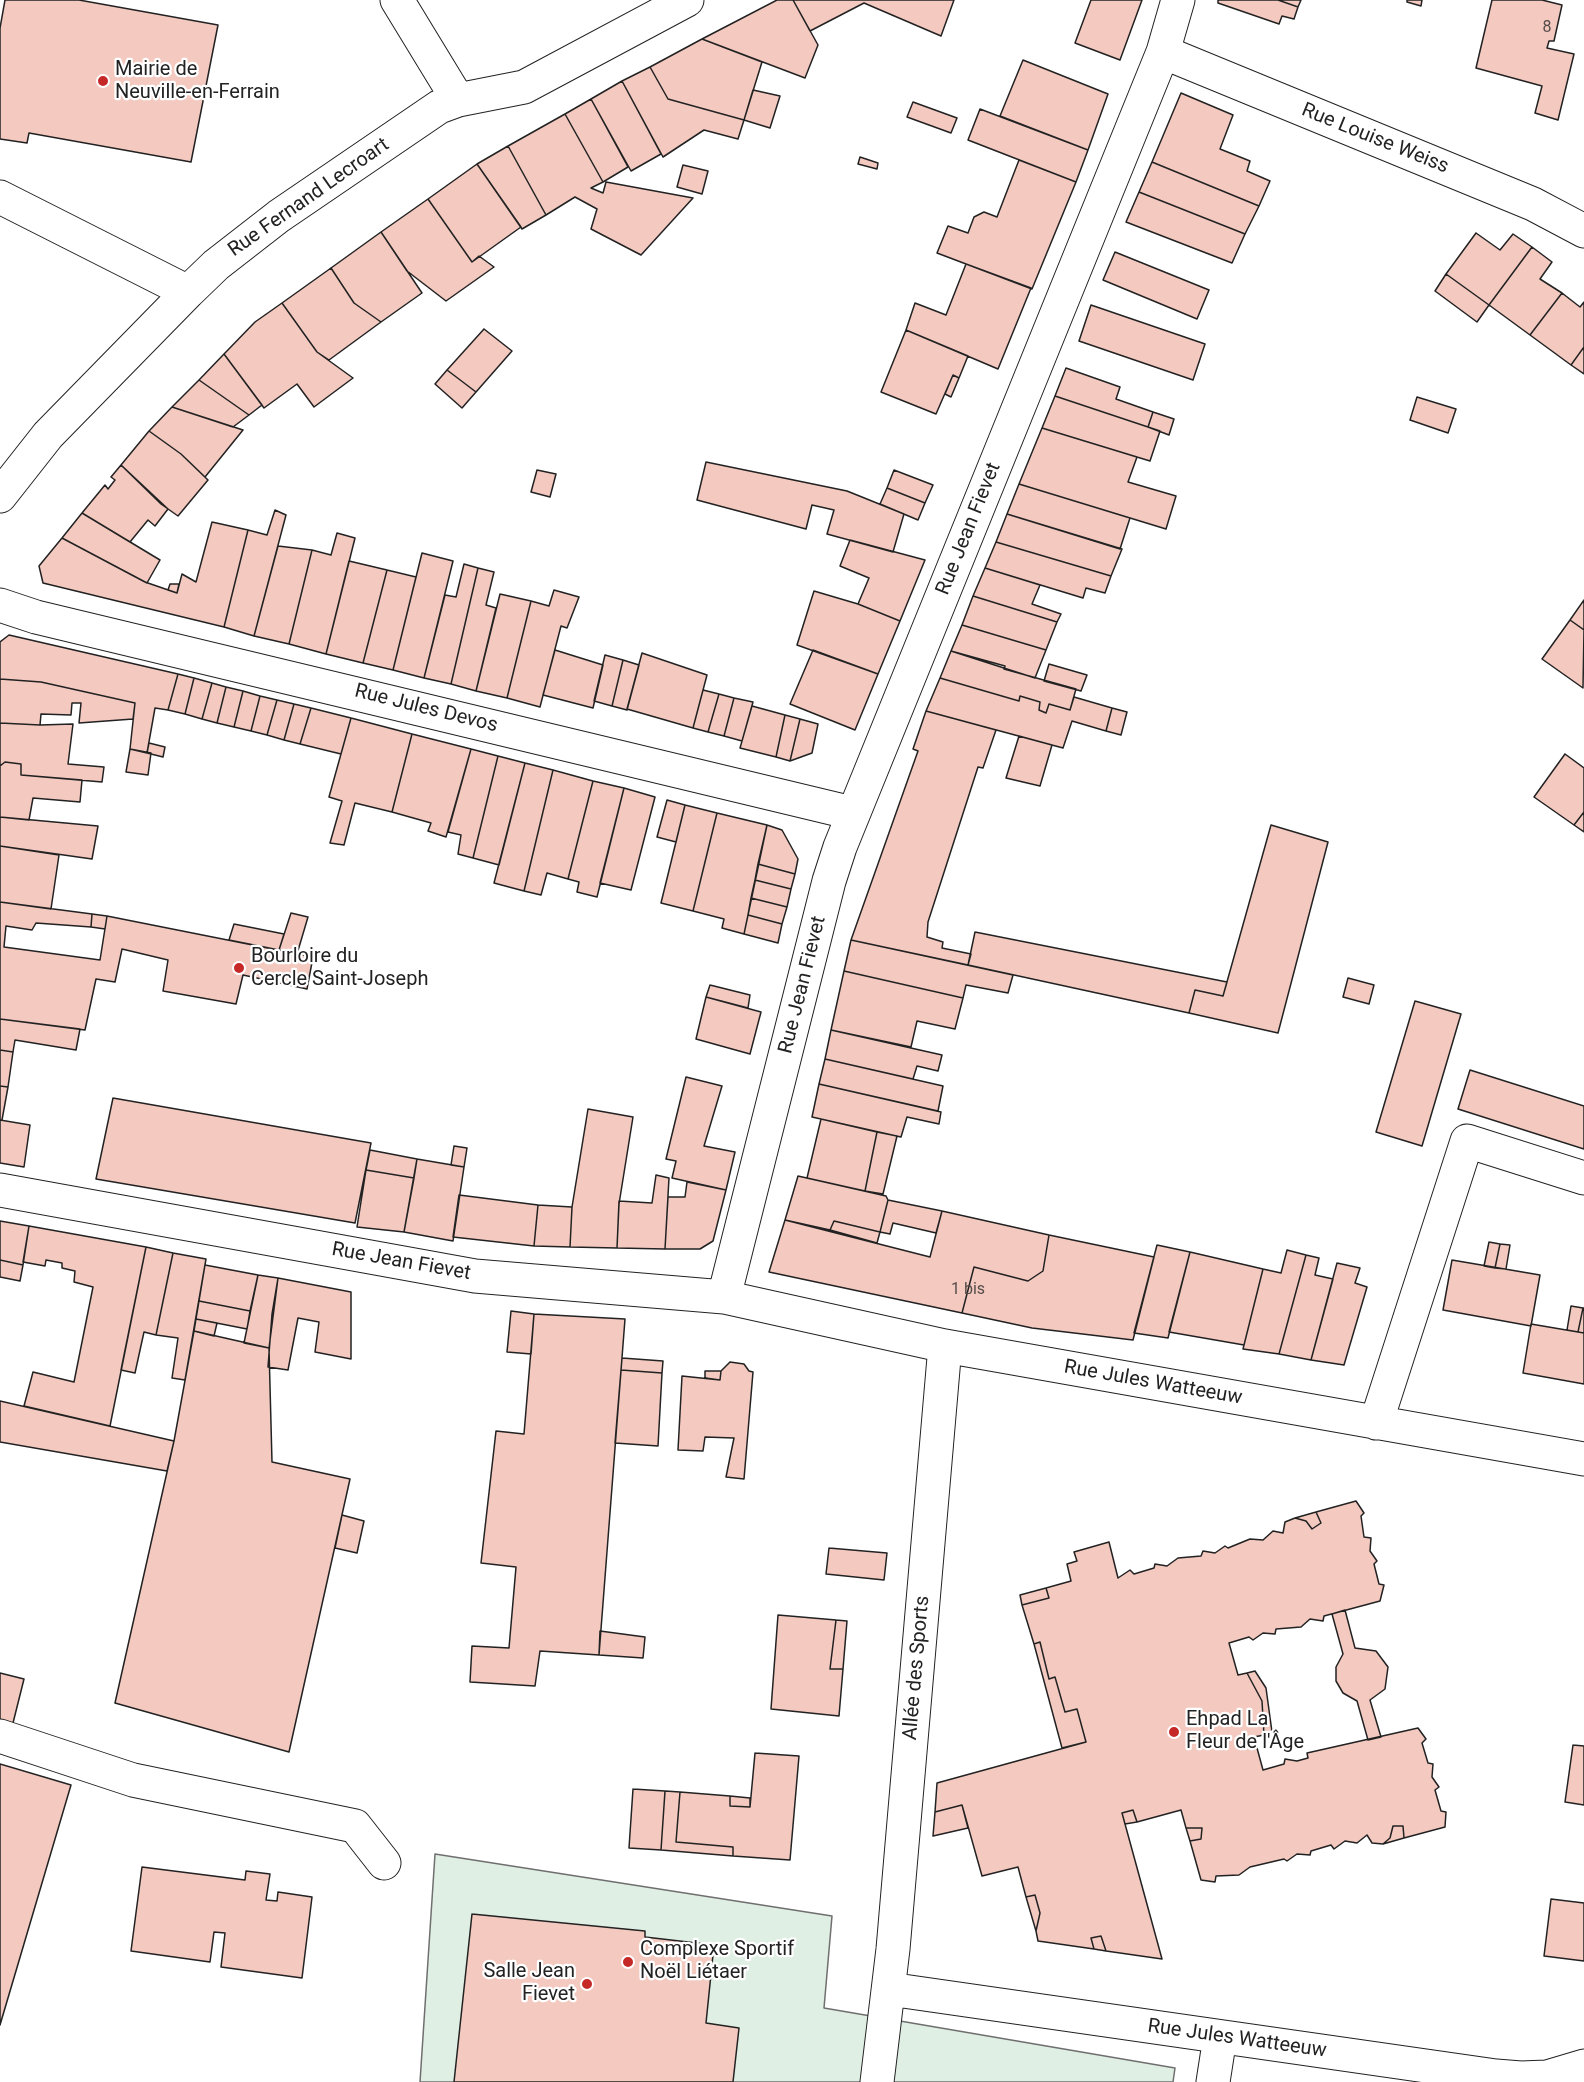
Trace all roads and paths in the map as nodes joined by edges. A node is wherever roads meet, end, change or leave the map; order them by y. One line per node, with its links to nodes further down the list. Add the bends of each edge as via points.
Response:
1 (397, 0): 5 (street)
2 (687, 0): 5 (street, Rue Fernand Lecroart, via 524,87)
3 (1178, 0): 4 (street, Rue Jean Fievet)
4 (1164, 52): 7 (street, Rue Louise Weiss, via 1533,204); 11 (street, Rue Jean Fievet)
5 (458, 100): 8 (street, Rue Fernand Lecroart, via 439,107 279,216)
6 (0, 197): 8 (street)
7 (1584, 231)
8 (188, 292): 9 (street, Rue Fernand Lecroart, via 54,428)
9 (0, 496)
10 (0, 605): 11 (street, Rue Jules Devos, via 36,617)
11 (852, 813): 14 (street, Rue Jean Fievet, via 829,882)
12 (1584, 1178): 16 (street, via 1467,1141)
13 (0, 1190): 14 (street, Rue Jean Fievet, via 475,1276)
14 (724, 1297): 15 (street, Rue Jules Watteeuw)
15 (945, 1346): 16 (street, Rue Jules Watteeuw); 20 (street, Allée des Sports)
16 (1376, 1423): 17 (street, Rue Jules Watteeuw)
17 (1584, 1459)
18 (0, 1736): 19 (street, via 133,1779 356,1827)
19 (384, 1863)
20 (889, 1989): 21 (street, Rue Jules Watteeuw); 23 (street, Allée des Sports)
21 (1220, 2037): 22 (street, Rue Jules Watteeuw, via 1521,2079 1547,2077); 24 (street)
22 (1584, 2066)
23 (877, 2082)
24 (1213, 2082)

